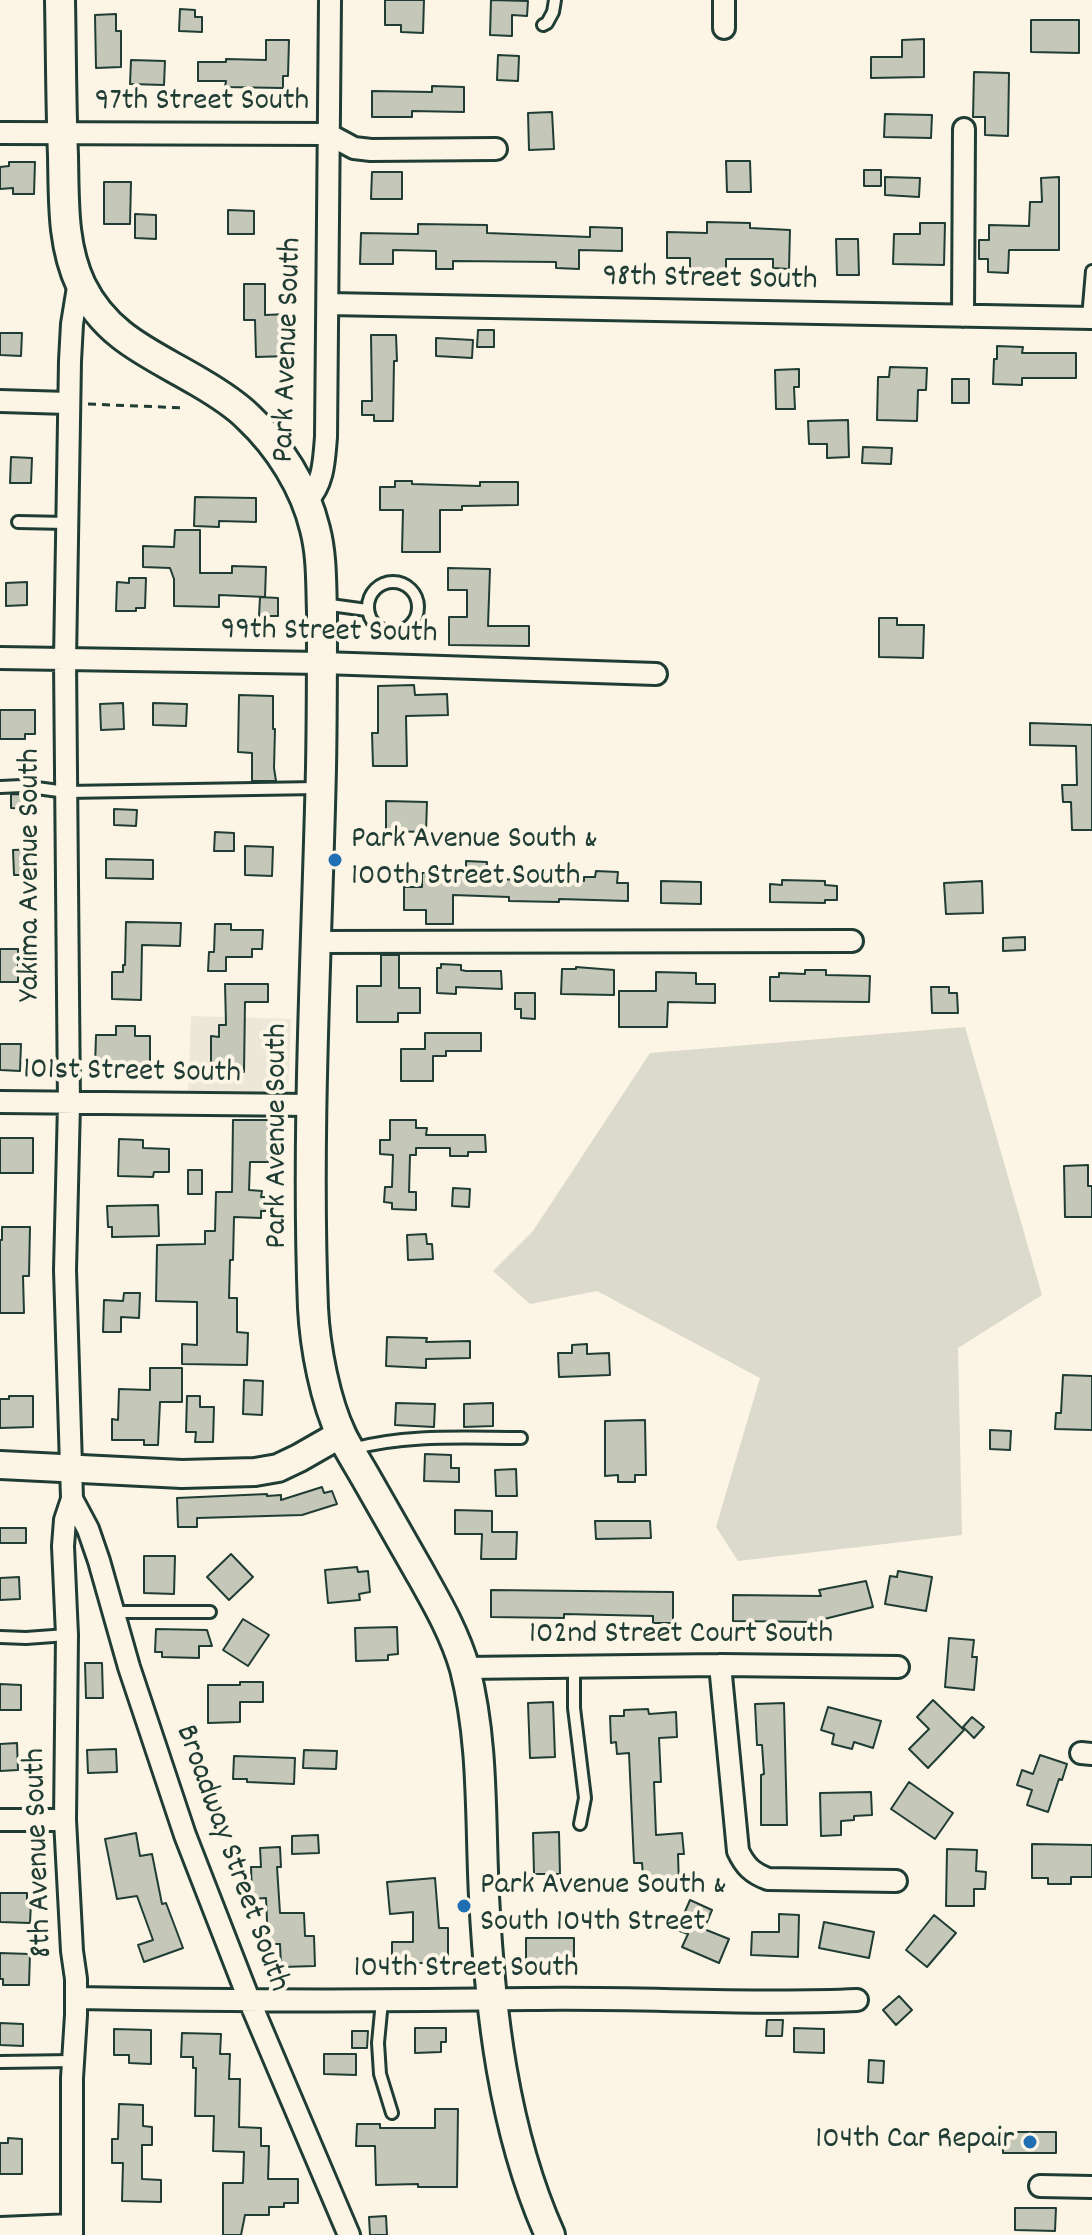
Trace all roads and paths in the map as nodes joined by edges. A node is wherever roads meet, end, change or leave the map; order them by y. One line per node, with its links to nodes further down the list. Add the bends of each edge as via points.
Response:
1 (60, 0): 9 (main road, Yakima Avenue South)
2 (330, 0): 10 (street, Park Avenue South)
3 (555, 0): 5 (lane)
4 (724, 0): 6 (street)
5 (543, 25)
6 (724, 28)
7 (964, 129): 15 (street)
8 (0, 133): 9 (street, 97th Street South)
9 (62, 134): 10 (street, 97th Street South); 13 (main road, Yakima Avenue South, via 66,235)
10 (328, 134): 11 (street, 97th Street South, via 354,148 371,150); 14 (street, Park Avenue South)
11 (496, 149)
12 (1092, 271): 16 (lane)
13 (79, 281): 18 (street, Yakima Avenue South); 20 (main road, Yakima Avenue South, via 117,333 246,414)
14 (328, 304): 15 (street, 98th Street South); 20 (street, Park Avenue South, via 324,461)
15 (963, 316): 16 (street, 98th Street South)
16 (1090, 318)
17 (0, 401): 18 (street)
18 (68, 403): 19 (path); 22 (street, Yakima Avenue South)
19 (186, 408)
20 (307, 501): 23 (main road, Park Avenue South, via 319,545)
21 (18, 522): 22 (lane)
22 (67, 523): 26 (street, Yakima Avenue South)
23 (321, 604): 24 (lane); 27 (main road, Park Avenue South)
24 (367, 610): 24 (lane, via 379,629 394,632 414,621 418,604 410,588 394,581 371,593)
25 (0, 658): 26 (street, 99th Street South)
26 (65, 660): 27 (street, 99th Street South); 31 (street, Yakima Avenue South)
27 (322, 663): 28 (street, 99th Street South); 30 (main road, Park Avenue South)
28 (656, 674)
29 (0, 787): 31 (lane)
30 (320, 788): 31 (lane); 33 (main road, Park Avenue South)
31 (66, 792): 35 (street, Yakima Avenue South)
32 (852, 941): 33 (street)
33 (317, 942): 36 (main road, Park Avenue South)
34 (0, 1102): 35 (street, 101st Street South)
35 (69, 1104): 36 (street, 101st Street South); 40 (street, Yakima Avenue South, via 65,1270)
36 (311, 1105): 38 (main road, Park Avenue South, via 315,1333 325,1385)
37 (521, 1438): 38 (lane)
38 (345, 1442): 40 (street, via 255,1472); 49 (main road, Park Avenue South, via 438,1604)
39 (0, 1465): 40 (street)
40 (72, 1469): 41 (street, 8th Avenue South)
41 (72, 1499): 42 (street, Broadway Street South, via 88,1529); 44 (street, 8th Avenue South, via 63,1533)
42 (114, 1612): 43 (lane); 58 (street, Broadway Street South, via 185,1835)
43 (210, 1612)
44 (67, 1635): 45 (lane); 51 (street, 8th Avenue South)
45 (0, 1637)
46 (720, 1665): 47 (street, 102nd Street Court South); 48 (street, 102nd Street Court South); 53 (street, via 738,1851 747,1867 768,1879)
47 (574, 1667): 49 (street, 102nd Street Court South); 52 (lane, via 585,1798)
48 (898, 1667)
49 (464, 1668): 57 (main road, Park Avenue South, via 481,1775)
50 (0, 1820): 51 (street)
51 (65, 1820): 54 (street, 8th Avenue South)
52 (580, 1824)
53 (896, 1881)
54 (76, 1998): 58 (street, 104th Street South); 59 (street, 8th Avenue South)
55 (857, 2000): 57 (street, 104th Street South)
56 (382, 2001): 57 (street, 104th Street South); 58 (street, 104th Street South); 61 (lane, via 380,2074)
57 (492, 2001): 67 (main road, Park Avenue South, via 521,2155)
58 (250, 2002): 66 (street, Broadway Street South)
59 (73, 2061): 60 (lane); 65 (street, 8th Avenue South)
60 (0, 2062)
61 (392, 2113)
62 (1040, 2186): 63 (street)
63 (1092, 2187)
64 (0, 2228): 65 (street)
65 (72, 2230)
66 (349, 2235)
67 (550, 2235)

